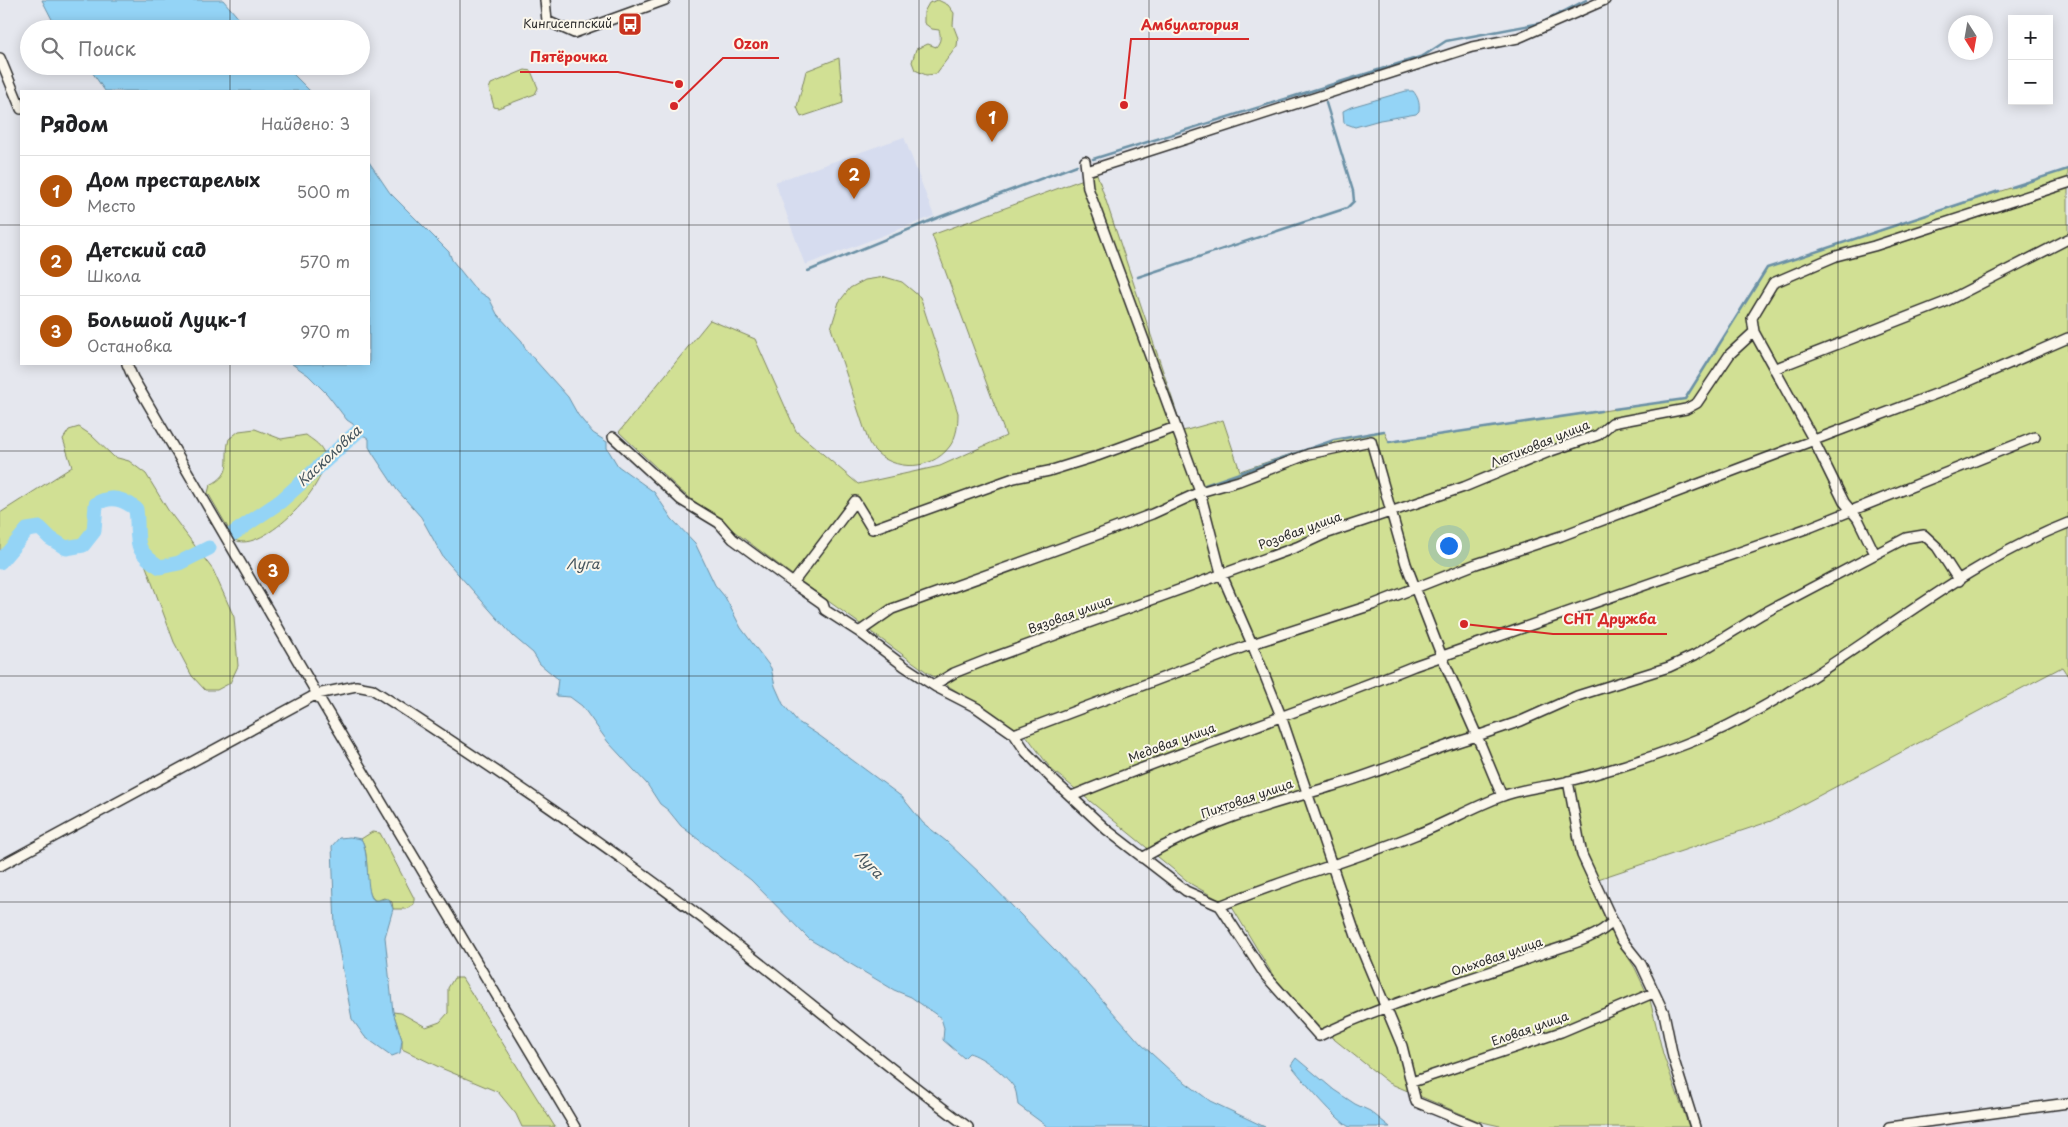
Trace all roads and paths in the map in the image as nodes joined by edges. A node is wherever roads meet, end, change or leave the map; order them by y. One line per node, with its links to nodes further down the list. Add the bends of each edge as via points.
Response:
1 (545, 0): 2 (street, via 547,21 574,33)
2 (665, 0)
3 (1604, 0): 7 (street, via 1518,38 1472,47)
4 (0, 58): 5 (street)
5 (20, 107)
6 (1085, 161): 7 (street)
7 (1087, 171): 14 (street, via 1088,188)
8 (2068, 183): 10 (street, via 1836,256 1773,283 1752,318)
9 (2068, 239): 13 (street, via 1942,303)
10 (1754, 332): 13 (street); 20 (street, Лютиковая улица, via 1730,354 1696,402 1686,409 1612,423 1598,435 1551,450 1464,487)
11 (2068, 338): 17 (street, via 1962,384)
12 (127, 365): 31 (street)
13 (1774, 370): 17 (street)
14 (1176, 427): 18 (street); 25 (street, via 1097,456 1014,478 872,529 855,501)
15 (2035, 437): 19 (street, Медовая улица)
16 (613, 438): 25 (street, via 681,500 719,523 733,539)
17 (1812, 439): 19 (street); 26 (street)
18 (1200, 492): 20 (street, via 1309,454 1371,441); 23 (street); 27 (street, via 1152,514 892,609)
19 (1850, 511): 22 (street, via 1858,519); 29 (street, Медовая улица)
20 (1391, 513): 23 (street, Розовая улица); 26 (street)
21 (2068, 523): 24 (street, via 1993,560)
22 (1875, 554): 24 (street, Пихтовая улица, via 1906,538 1924,535 1937,547); 34 (street, Пихтовая улица, via 1762,614 1687,659 1577,696)
23 (1219, 574): 28 (street); 30 (street, Вязовая улица, via 989,659)
24 (1959, 581): 35 (street, via 1768,705 1707,735 1637,762)
25 (793, 583): 27 (street)
26 (1415, 588): 28 (street); 29 (street)
27 (859, 632): 30 (street)
28 (1252, 644): 32 (street); 33 (street)
29 (1442, 658): 32 (street, Медовая улица); 34 (street)
30 (934, 685): 33 (street, via 977,708)
31 (317, 694): 40 (street); 48 (street, via 356,686 372,689 420,720 576,826 709,924); 49 (street)
32 (1280, 716): 36 (street); 37 (street, Медовая улица)
33 (1014, 734): 37 (street, via 1026,752)
34 (1477, 736): 36 (street, Пихтовая улица); 38 (street)
35 (1568, 781): 38 (street); 43 (street, via 1582,855)
36 (1308, 792): 39 (street, Пихтовая улица, via 1216,822); 41 (street)
37 (1072, 796): 39 (street)
38 (1502, 796): 41 (street, via 1416,835)
39 (1142, 858): 42 (street, via 1186,891)
40 (0, 866)
41 (1333, 866): 42 (street); 45 (street)
42 (1220, 906): 45 (street, Ольховая улица, via 1265,975 1319,1036)
43 (1613, 921): 44 (street, via 1621,939 1641,964); 45 (street, Ольховая улица, via 1605,929 1556,949)
44 (1654, 993): 46 (street, Еловая улица, via 1561,1032); 52 (street, via 1664,1013 1673,1057)
45 (1385, 1008): 46 (street, via 1402,1046)
46 (1412, 1082): 51 (street, via 1416,1102)
47 (2068, 1102): 53 (street)
48 (957, 1124): 50 (street)
49 (575, 1127)
50 (968, 1127)
51 (1477, 1127)
52 (1695, 1127)
53 (1889, 1127)

